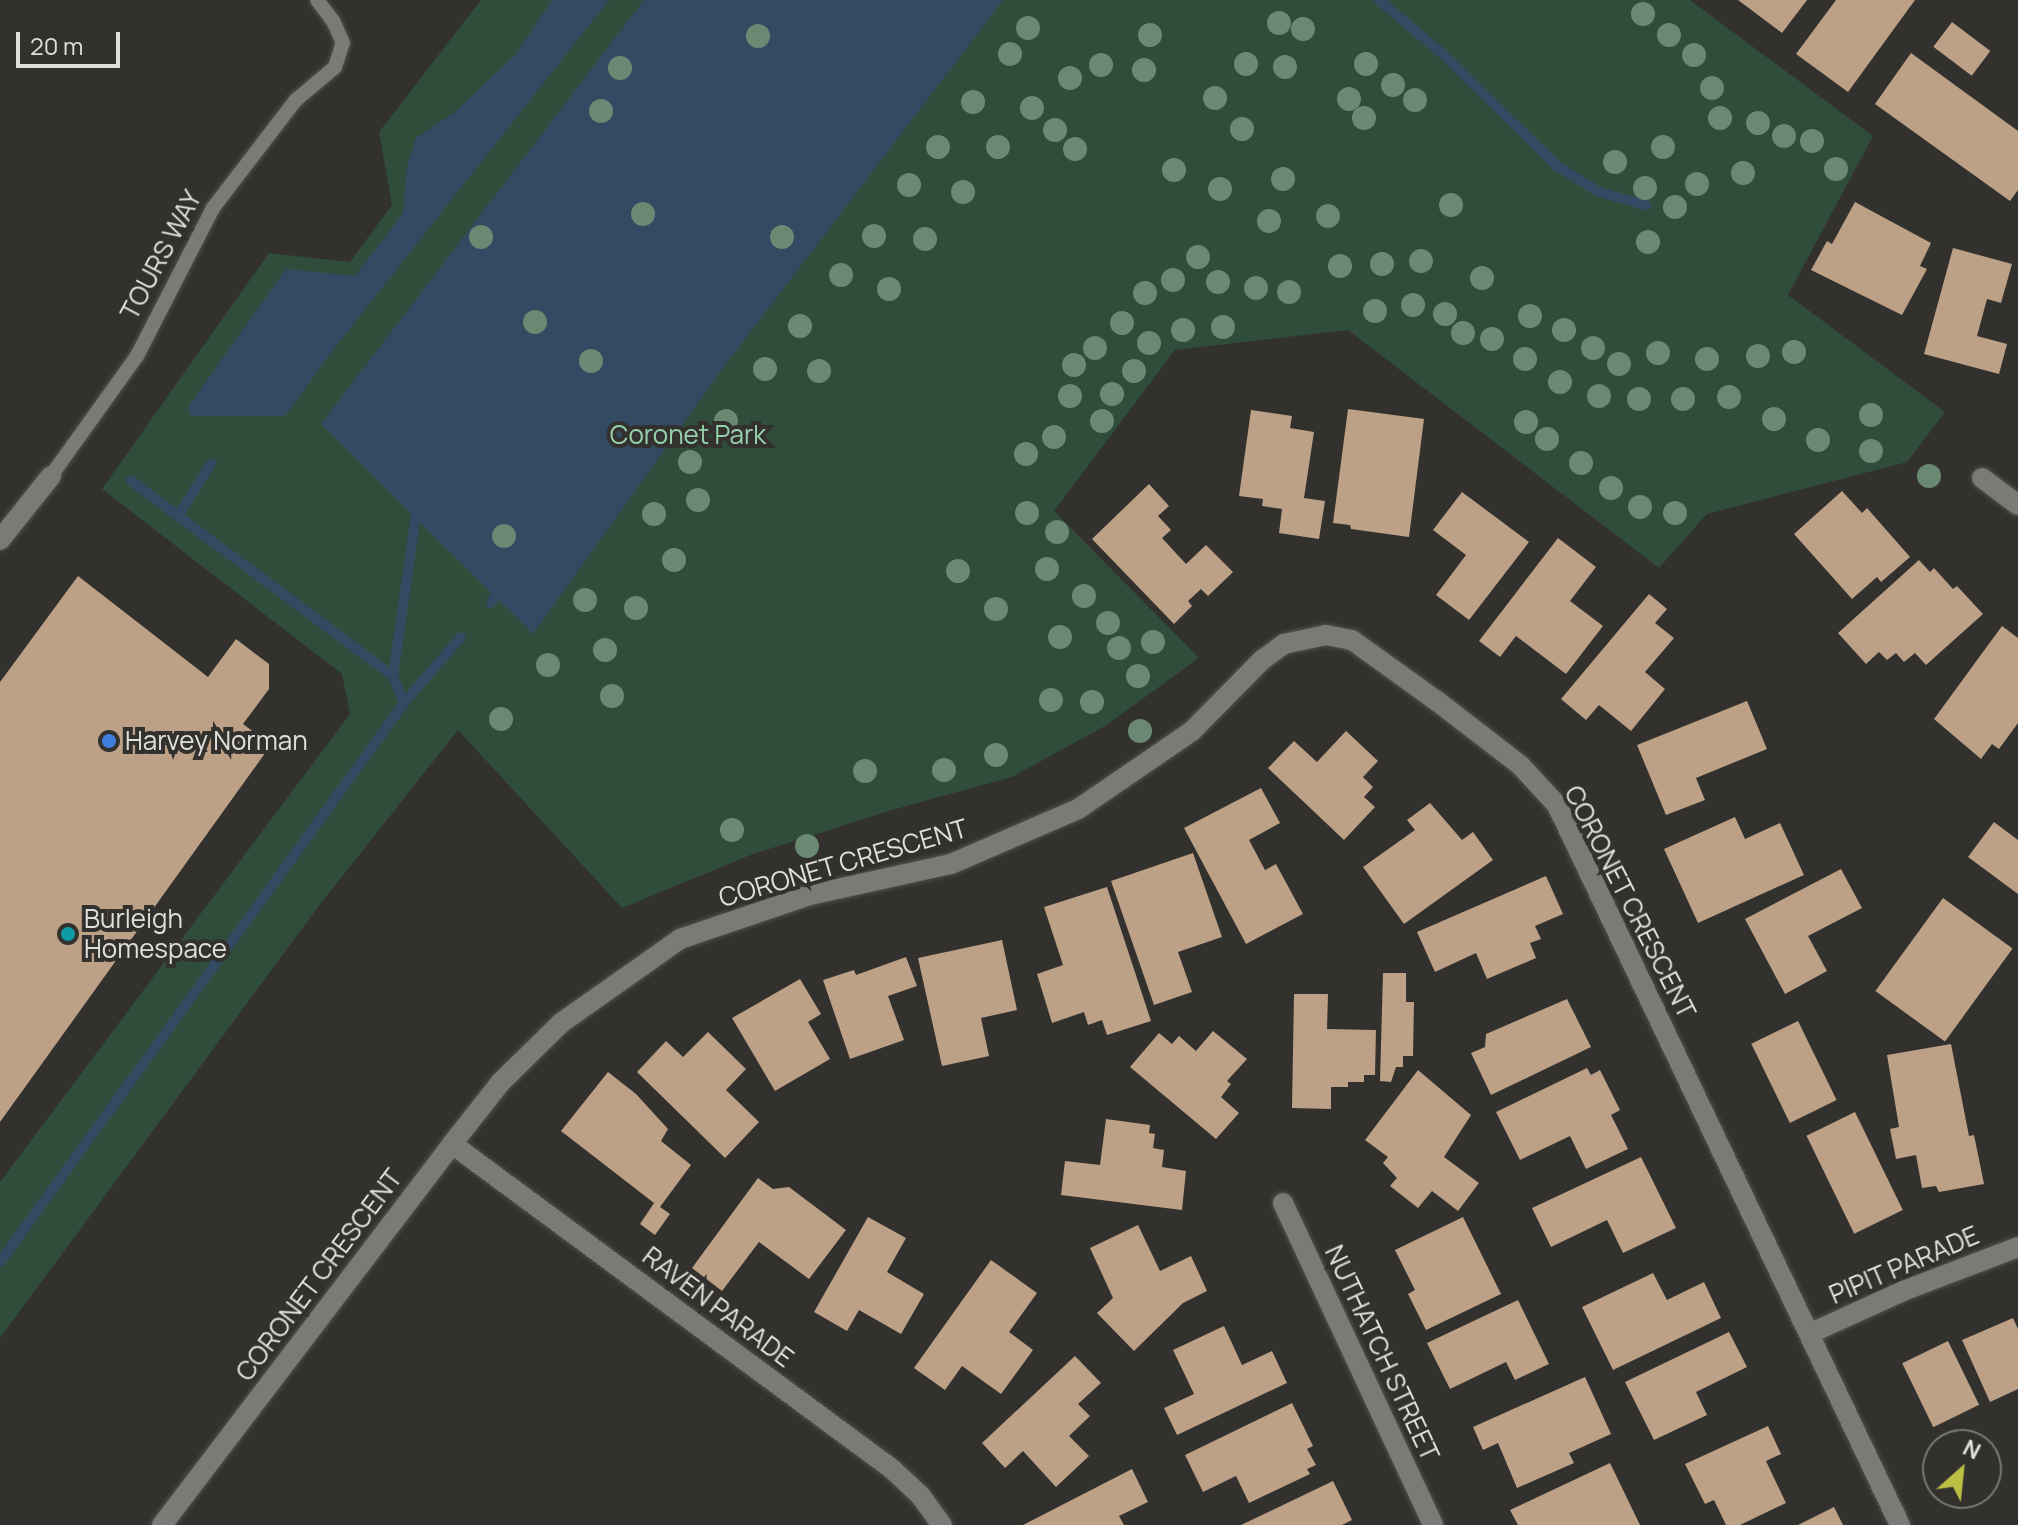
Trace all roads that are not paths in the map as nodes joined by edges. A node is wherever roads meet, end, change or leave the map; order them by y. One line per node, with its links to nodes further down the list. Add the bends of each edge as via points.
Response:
1 (317, 0): 2 (lane, TOURS WAY, via 343,43 335,67 296,100 213,208 137,356)
2 (51, 476): 5 (street, TOURS WAY)
3 (1982, 478): 4 (street)
4 (2018, 505)
5 (0, 540)
6 (452, 1144): 9 (street, CORONET CRESCENT, via 501,1082 561,1023 680,939 810,895 951,864 1078,809 1192,731 1284,644 1326,635 1352,640 1437,701 1520,765 1557,805); 10 (street, CORONET CRESCENT); 11 (street, RAVEN PARADE, via 892,1469)
7 (1283, 1203): 12 (street, NUTHATCH STREET)
8 (2018, 1247): 9 (street, PIPIT PARADE)
9 (1811, 1333): 13 (street, CORONET CRESCENT)
10 (162, 1525)
11 (942, 1525)
12 (1433, 1525)
13 (1900, 1525)

